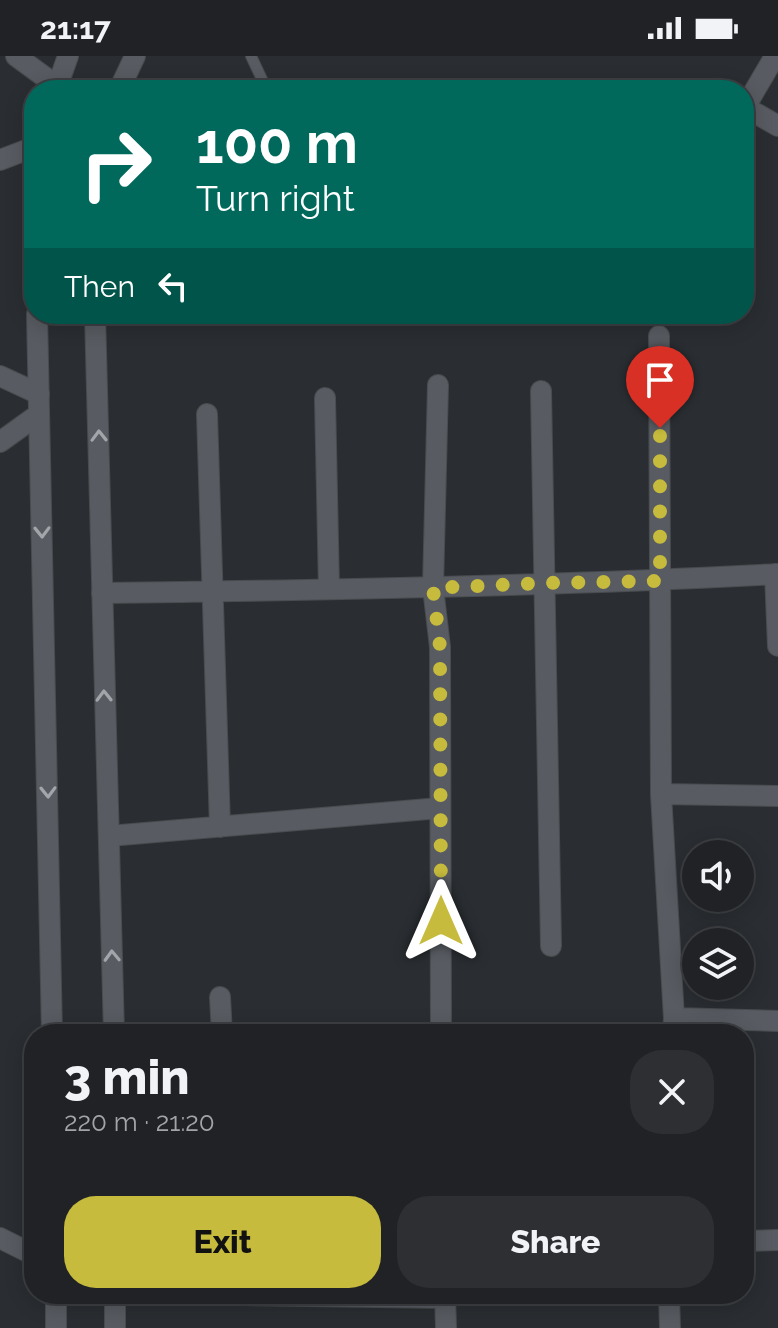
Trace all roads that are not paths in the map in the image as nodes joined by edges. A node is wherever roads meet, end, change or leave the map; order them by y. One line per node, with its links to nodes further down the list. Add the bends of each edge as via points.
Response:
1 (16, 56): 6 (street)
2 (68, 56): 7 (street)
3 (135, 56): 8 (street)
4 (251, 56): 9 (lane)
5 (775, 56): 10 (street)
6 (46, 80)
7 (59, 80)
8 (124, 80)
9 (262, 80)
10 (754, 92)
11 (754, 112): 12 (street)
12 (778, 126)
13 (24, 151): 14 (street)
14 (0, 160)
15 (37, 324): 22 (street)
16 (95, 324): 31 (street, one-way to 16)
17 (659, 336): 26 (street)
18 (0, 376): 22 (street)
19 (438, 385): 28 (street)
20 (541, 391): 27 (street)
21 (325, 398): 29 (street)
22 (39, 404): 24 (street); 41 (street, one-way to 41)
23 (207, 414): 30 (street)
24 (0, 442)
25 (776, 574): 26 (street); 32 (street)
26 (660, 581): 27 (street); 33 (street)
27 (543, 583): 28 (street); 38 (street)
28 (433, 588): 29 (street); 35 (street, via 440,647)
29 (329, 589): 30 (street)
30 (213, 591): 31 (street); 36 (street)
31 (102, 593): 37 (street, one-way to 31)
32 (778, 646)
33 (661, 794): 34 (street); 45 (street)
34 (778, 796)
35 (440, 808): 36 (street); 44 (street)
36 (220, 827): 37 (street)
37 (109, 836): 42 (street, one-way to 37)
38 (551, 946)
39 (220, 997): 43 (street)
40 (778, 1021): 46 (street)
41 (52, 1024)
42 (114, 1024)
43 (221, 1024)
44 (441, 1024)
45 (674, 1024)
46 (716, 1024)
47 (0, 1238): 50 (street)
48 (778, 1240): 49 (street)
49 (754, 1241)
50 (24, 1250)
51 (56, 1304): 55 (street)
52 (115, 1304): 56 (street)
53 (445, 1304): 57 (street)
54 (669, 1304): 58 (street)
55 (56, 1328)
56 (115, 1328)
57 (446, 1328)
58 (670, 1328)

